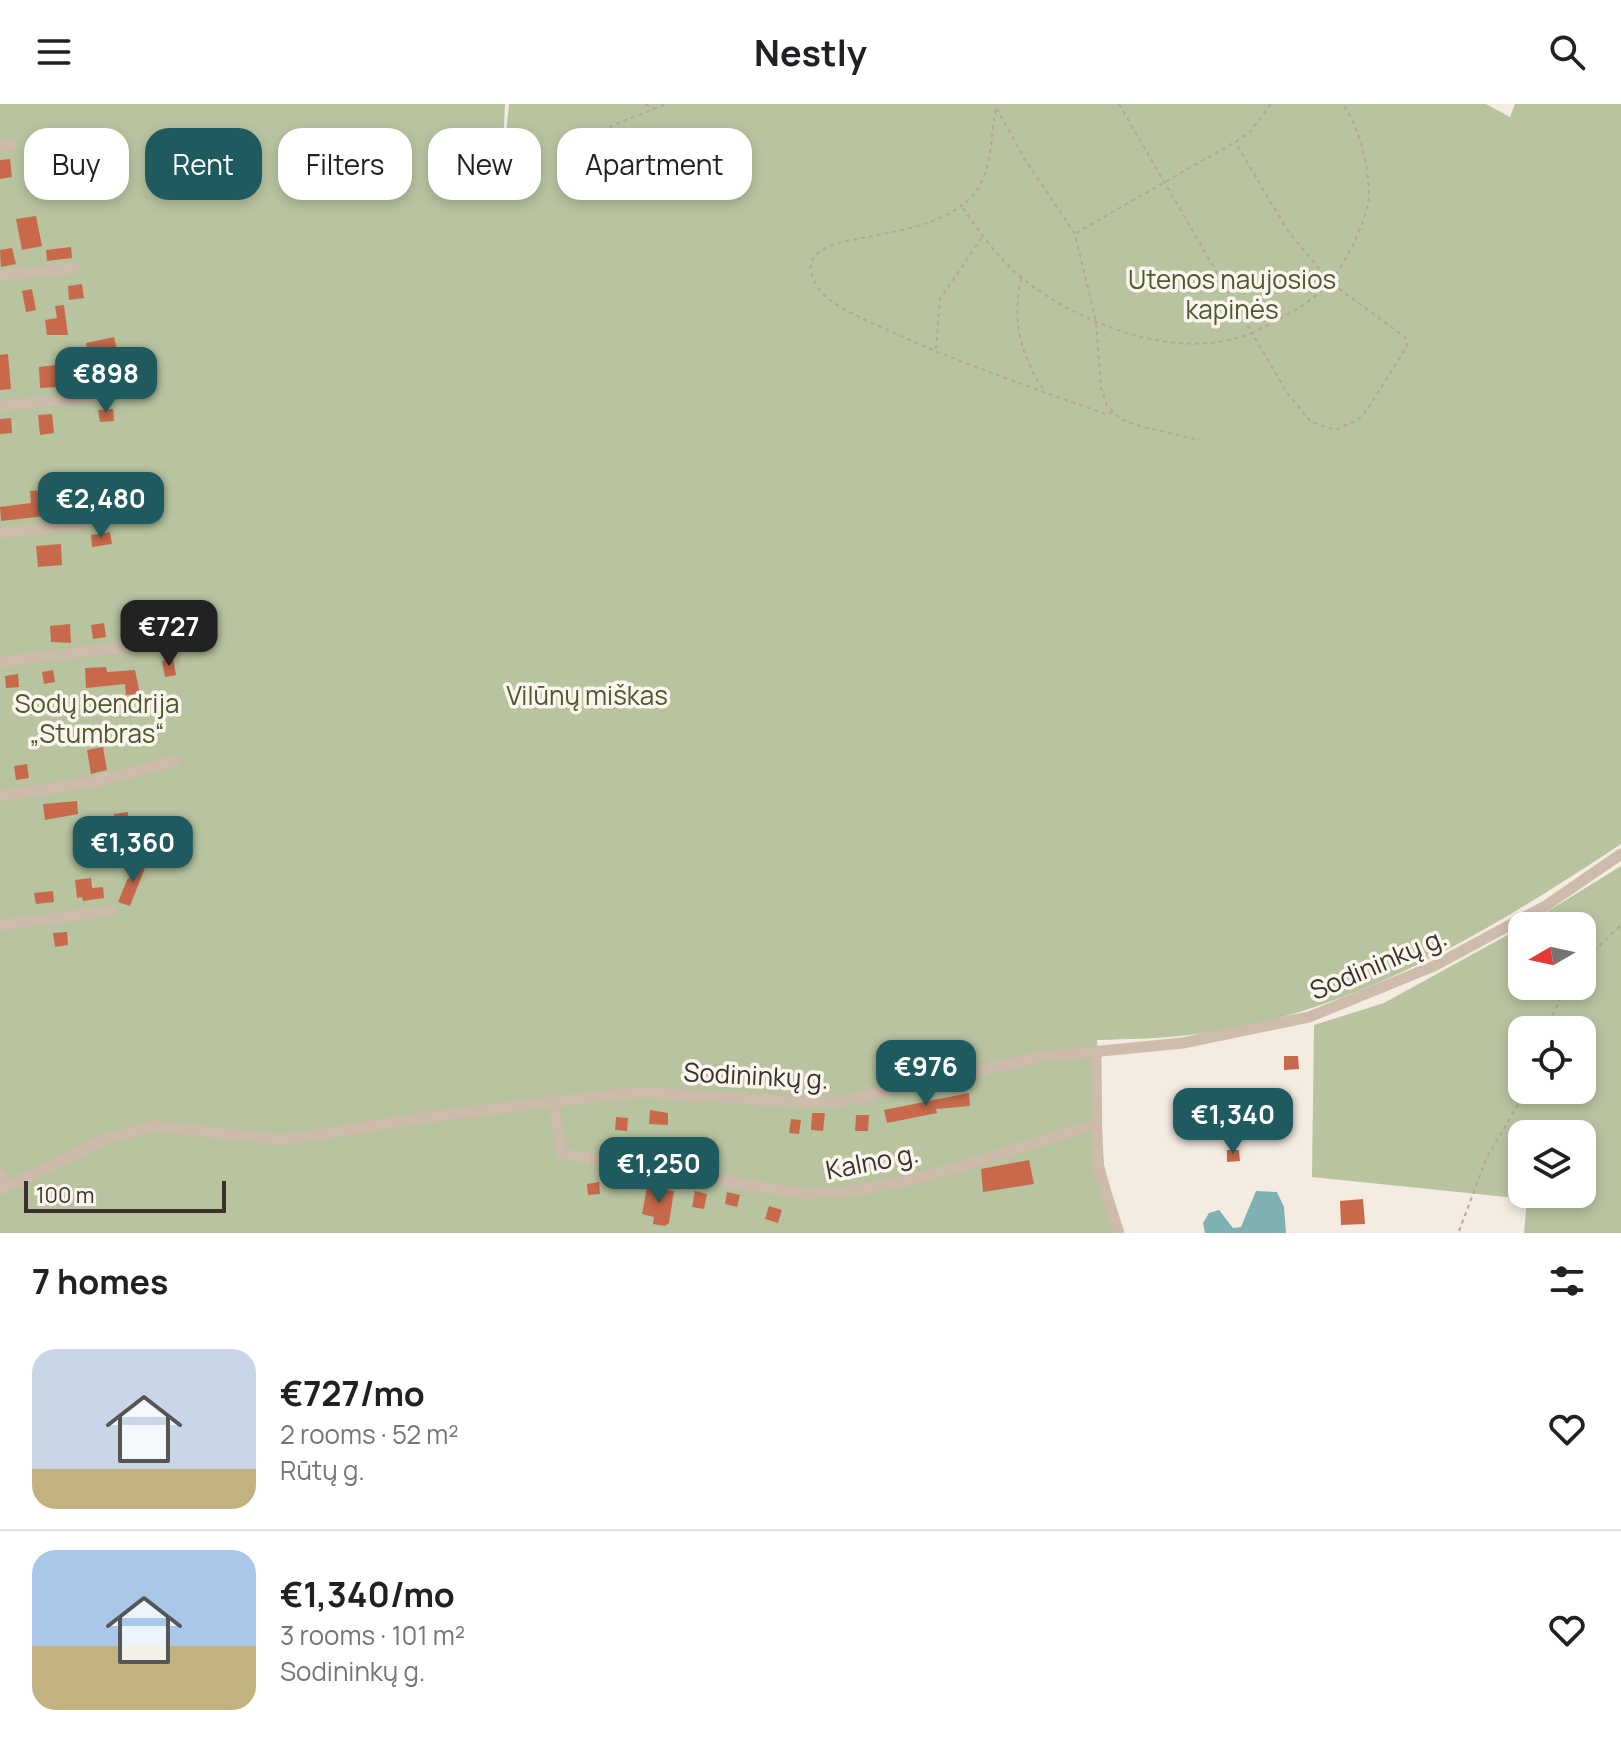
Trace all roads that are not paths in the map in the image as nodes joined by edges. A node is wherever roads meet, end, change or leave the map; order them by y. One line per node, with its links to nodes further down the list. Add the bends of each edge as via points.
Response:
1 (74, 268): 2 (street)
2 (0, 276)
3 (100, 396): 4 (street)
4 (0, 406)
5 (87, 524): 6 (street)
6 (0, 533)
7 (148, 644): 8 (street)
8 (0, 662)
9 (175, 761): 10 (street, via 98,781)
10 (0, 796)
11 (1621, 854): 14 (street, Sodininkų g., via 1547,905 1434,966 1309,1017 1183,1043)
12 (111, 911): 13 (street)
13 (0, 925)
14 (1096, 1053): 15 (street, Sodininkų g., via 1026,1060 840,1102 641,1092); 16 (street)
15 (554, 1102): 16 (street, Kalno g., via 561,1154 823,1194 910,1179); 18 (street, Sodininkų g., via 282,1140 155,1126 105,1139)
16 (1096, 1124): 19 (street, via 1097,1166)
17 (0, 1174): 18 (street)
18 (4, 1188)
19 (1119, 1233)

